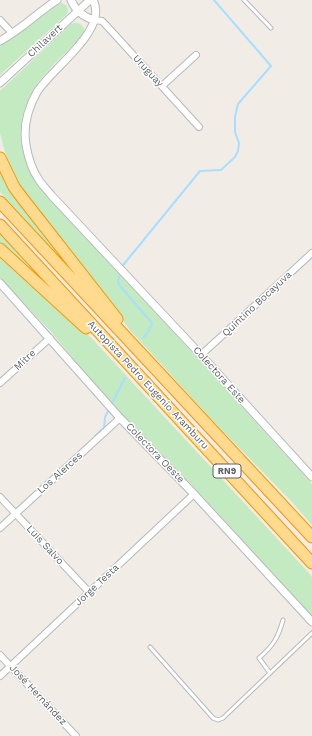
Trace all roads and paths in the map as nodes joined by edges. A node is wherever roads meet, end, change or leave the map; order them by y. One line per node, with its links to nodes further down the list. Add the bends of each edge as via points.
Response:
1 (57, 0): 9 (street)
2 (71, 0): 5 (street)
3 (92, 0): 5 (street, Chilavert); 7 (street, via 96,11)
4 (244, 0): 8 (lane)
5 (78, 10): 7 (street); 12 (street, Chilavert)
6 (0, 20): 9 (street)
7 (94, 20): 13 (street, Uruguay, via 102,21); 22 (street, Colectora Este, via 84,41 38,91 27,118 28,153 38,179)
8 (271, 28)
9 (12, 33): 10 (street)
10 (0, 41)
11 (196, 55): 13 (street)
12 (0, 83)
13 (162, 86): 14 (street, Uruguay)
14 (199, 127)
15 (0, 158): 23 (highway, via 14,187)
16 (0, 202): 23 (highway, Autopista Pedro Eugenio Aramburu / RN9)
17 (0, 224): 24 (highway, Autopista Pedro Eugenio Aramburu / RN9)
18 (0, 248): 24 (highway)
19 (312, 254): 22 (street, Quintino Bocayuva)
20 (0, 282): 21 (street, Colectora Oeste)
21 (50, 338): 25 (street, Mitre); 26 (street, Colectora Oeste)
22 (201, 355): 27 (street, Colectora Este)
23 (159, 373): 33 (highway, Autopista Pedro Eugenio Aramburu / RN9)
24 (143, 380): 28 (highway, Autopista Pedro Eugenio Aramburu / RN9)
25 (0, 383)
26 (120, 418): 29 (street, Colectora Oeste); 31 (street, Los Alerces)
27 (312, 477)
28 (242, 487): 34 (highway, Autopista Pedro Eugenio Aramburu / RN9); 35 (highway)
29 (194, 494): 36 (street, Jorge Testa); 38 (street, Colectora Oeste)
30 (0, 497): 31 (street, Luis Salvo)
31 (16, 514): 32 (street, Los Alerces); 36 (street, Luis Salvo)
32 (0, 528)
33 (312, 537)
34 (312, 563)
35 (312, 571)
36 (89, 592): 42 (street, Jorge Testa)
37 (283, 620): 43 (lane, via 279,635 259,658)
38 (312, 622)
39 (312, 633): 43 (lane)
40 (150, 647): 43 (lane, via 213,718 218,720)
41 (0, 655): 42 (street, José Hernández)
42 (10, 666): 44 (street, Jorge Testa); 45 (street, José Hernández)
43 (270, 673)
44 (0, 676)
45 (76, 736)

